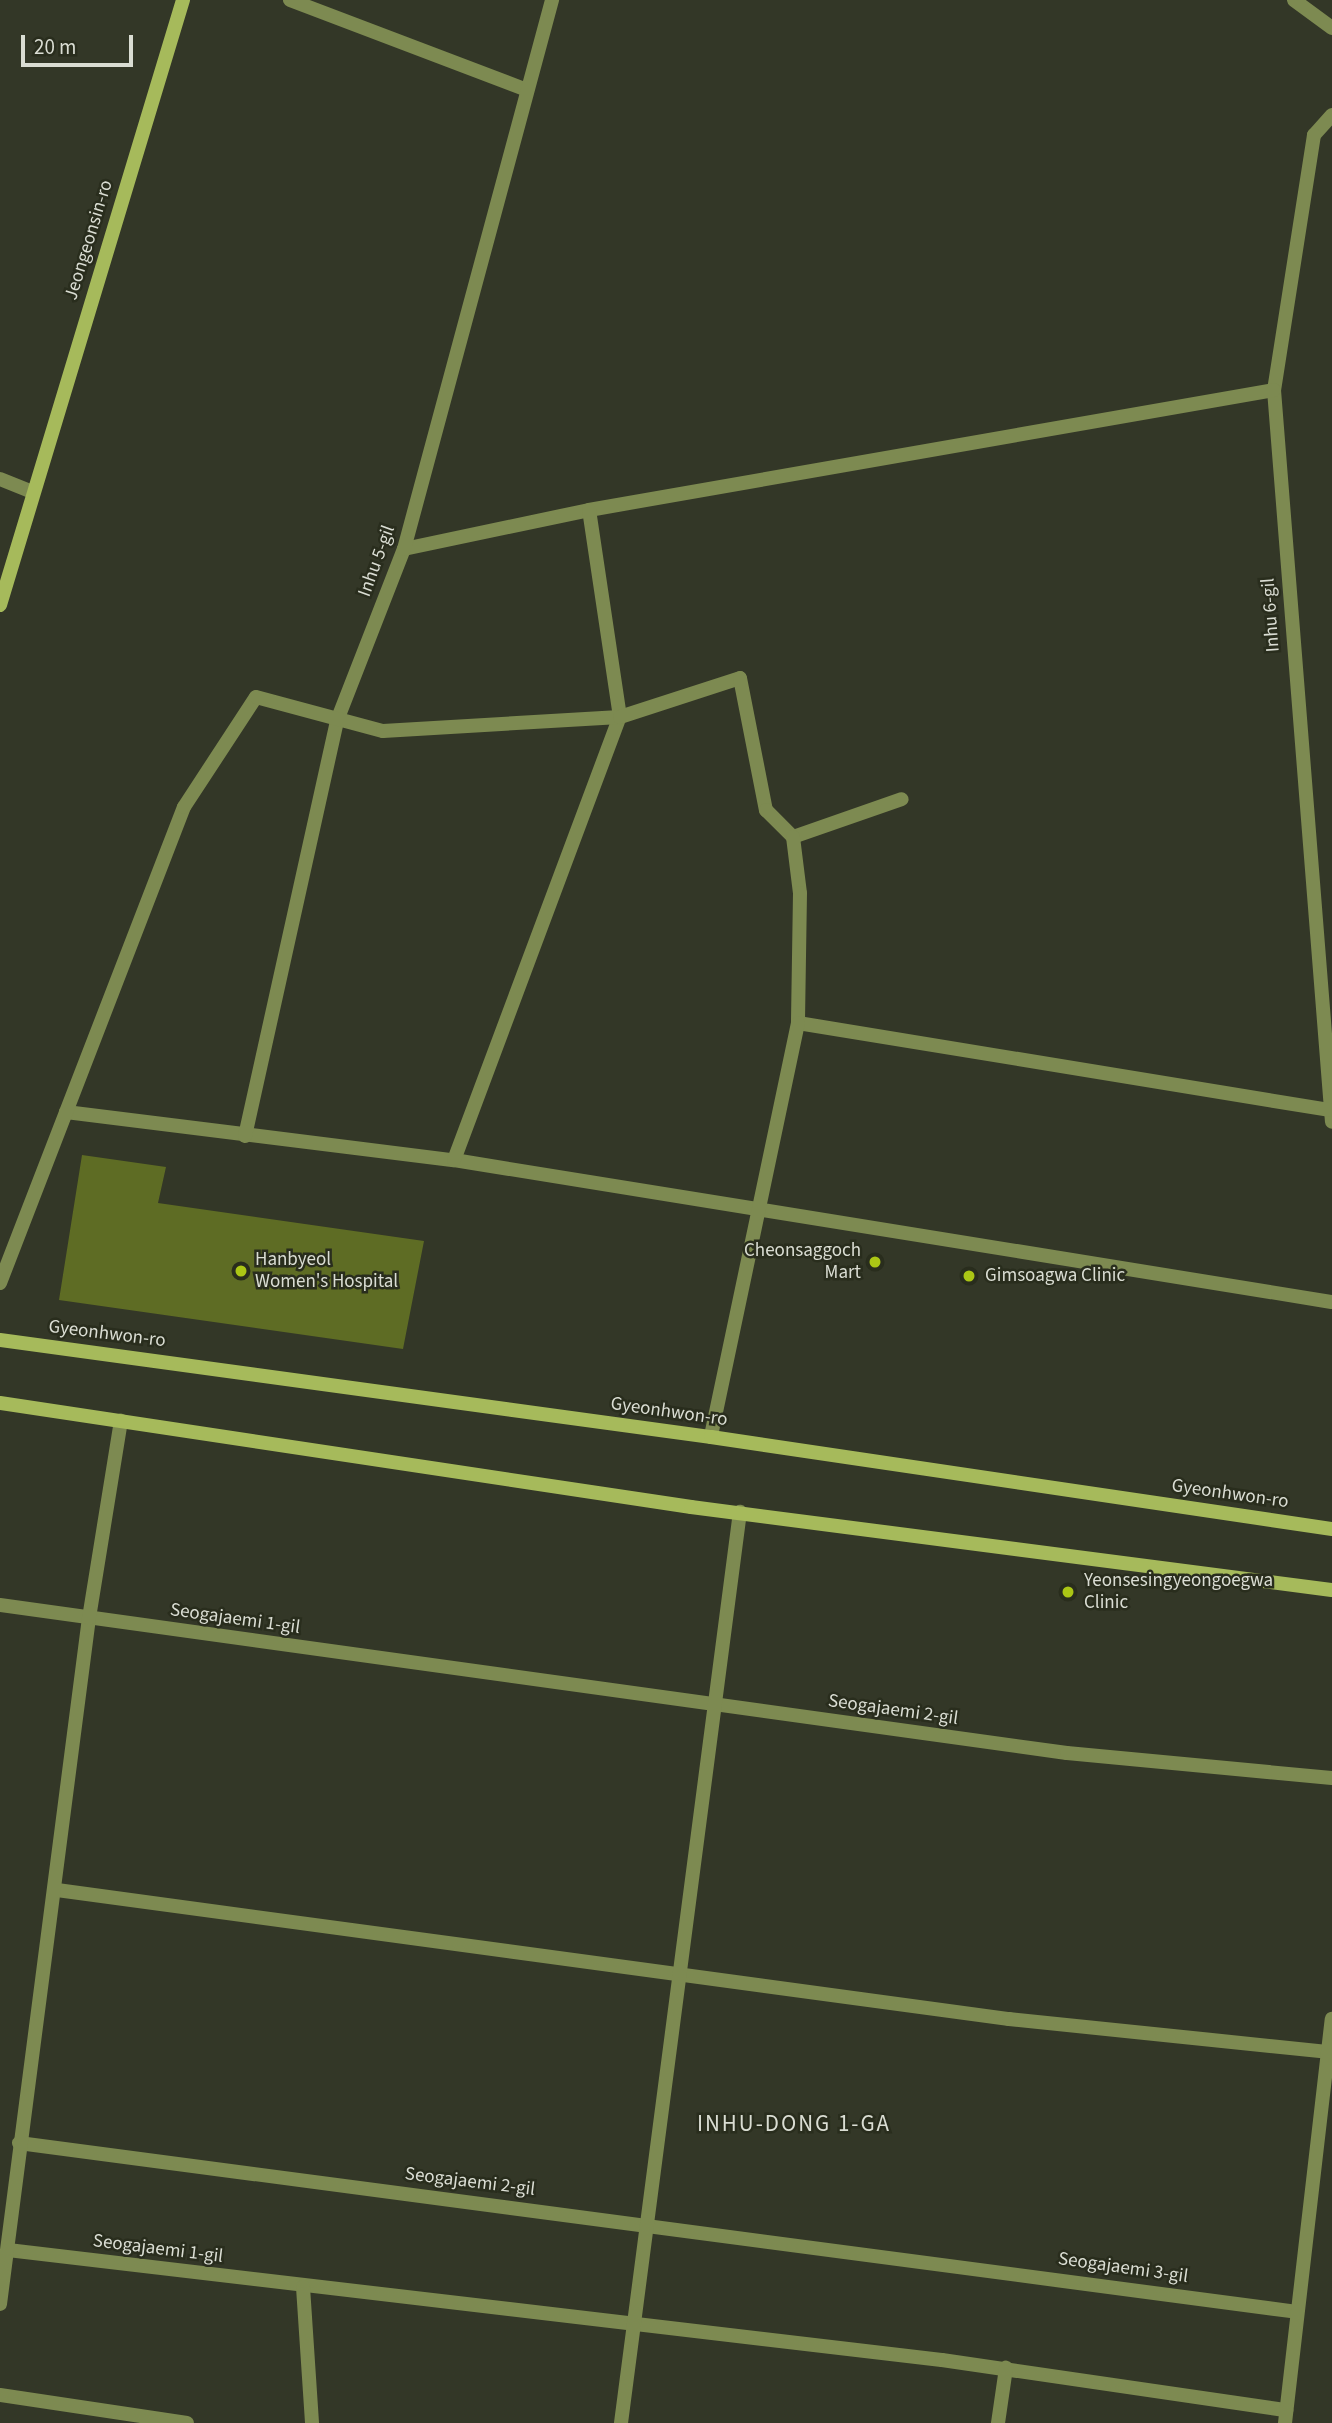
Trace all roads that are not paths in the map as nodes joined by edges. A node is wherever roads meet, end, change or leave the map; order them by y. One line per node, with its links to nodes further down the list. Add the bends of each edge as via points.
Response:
1 (183, 0): 10 (street, Jeongeonsin-ro)
2 (290, 0): 6 (street)
3 (552, 0): 6 (street, Inhu 5-gil)
4 (1294, 0): 5 (street)
5 (1332, 28)
6 (524, 89): 12 (street, Inhu 5-gil)
7 (1332, 115): 8 (street, Inhu 6-gil, via 1314,135)
8 (1273, 390): 11 (street); 20 (street, Inhu 6-gil)
9 (0, 479): 10 (street)
10 (33, 492): 13 (street, Jeongeonsin-ro)
11 (589, 510): 12 (street); 14 (street)
12 (404, 549): 15 (street, Inhu 5-gil)
13 (0, 605)
14 (620, 716): 15 (street, via 383,731); 17 (street, via 740,678 766,810); 22 (street)
15 (338, 718): 19 (street, via 256,697 184,807); 21 (street, Inhu 5-gil)
16 (902, 799): 17 (street)
17 (793, 836): 18 (street, via 800,892)
18 (798, 1023): 20 (street); 23 (street)
19 (66, 1112): 21 (street); 24 (street)
20 (1330, 1116)
21 (245, 1136): 22 (street)
22 (454, 1160): 23 (street)
23 (757, 1210): 25 (street); 29 (street)
24 (0, 1283)
25 (1332, 1303)
26 (0, 1340): 29 (street, Gyeonhwon-ro)
27 (0, 1403): 28 (street)
28 (121, 1421): 30 (street); 34 (street)
29 (711, 1437): 31 (street, Gyeonhwon-ro)
30 (740, 1512): 32 (street); 36 (street)
31 (1332, 1529)
32 (1332, 1590)
33 (0, 1605): 34 (street, Seogajaemi 1-gil)
34 (89, 1618): 35 (street, Seogajaemi 1-gil); 38 (street)
35 (374, 1658): 36 (street, Seogajaemi 2-gil)
36 (714, 1705): 37 (street, Seogajaemi 2-gil, via 1067,1753); 39 (street)
37 (1332, 1778)
38 (57, 1891): 39 (street); 42 (street)
39 (678, 1975): 41 (street, via 1009,2019); 43 (street)
40 (1332, 2019): 41 (street)
41 (1327, 2052): 48 (street)
42 (19, 2143): 43 (street, Seogajaemi 2-gil); 44 (street)
43 (647, 2224): 45 (street, Seogajaemi 2-gil); 49 (street)
44 (8, 2250): 46 (street, Seogajaemi 1-gil); 47 (street)
45 (943, 2262): 48 (street, Seogajaemi 3-gil)
46 (303, 2287): 49 (street); 55 (street)
47 (0, 2304)
48 (1297, 2312): 52 (street)
49 (634, 2322): 50 (street); 56 (street)
50 (1006, 2368): 52 (street); 57 (street)
51 (0, 2395): 53 (street)
52 (1285, 2416)
53 (154, 2421): 54 (street)
54 (187, 2423)
55 (312, 2423)
56 (621, 2423)
57 (998, 2423)

